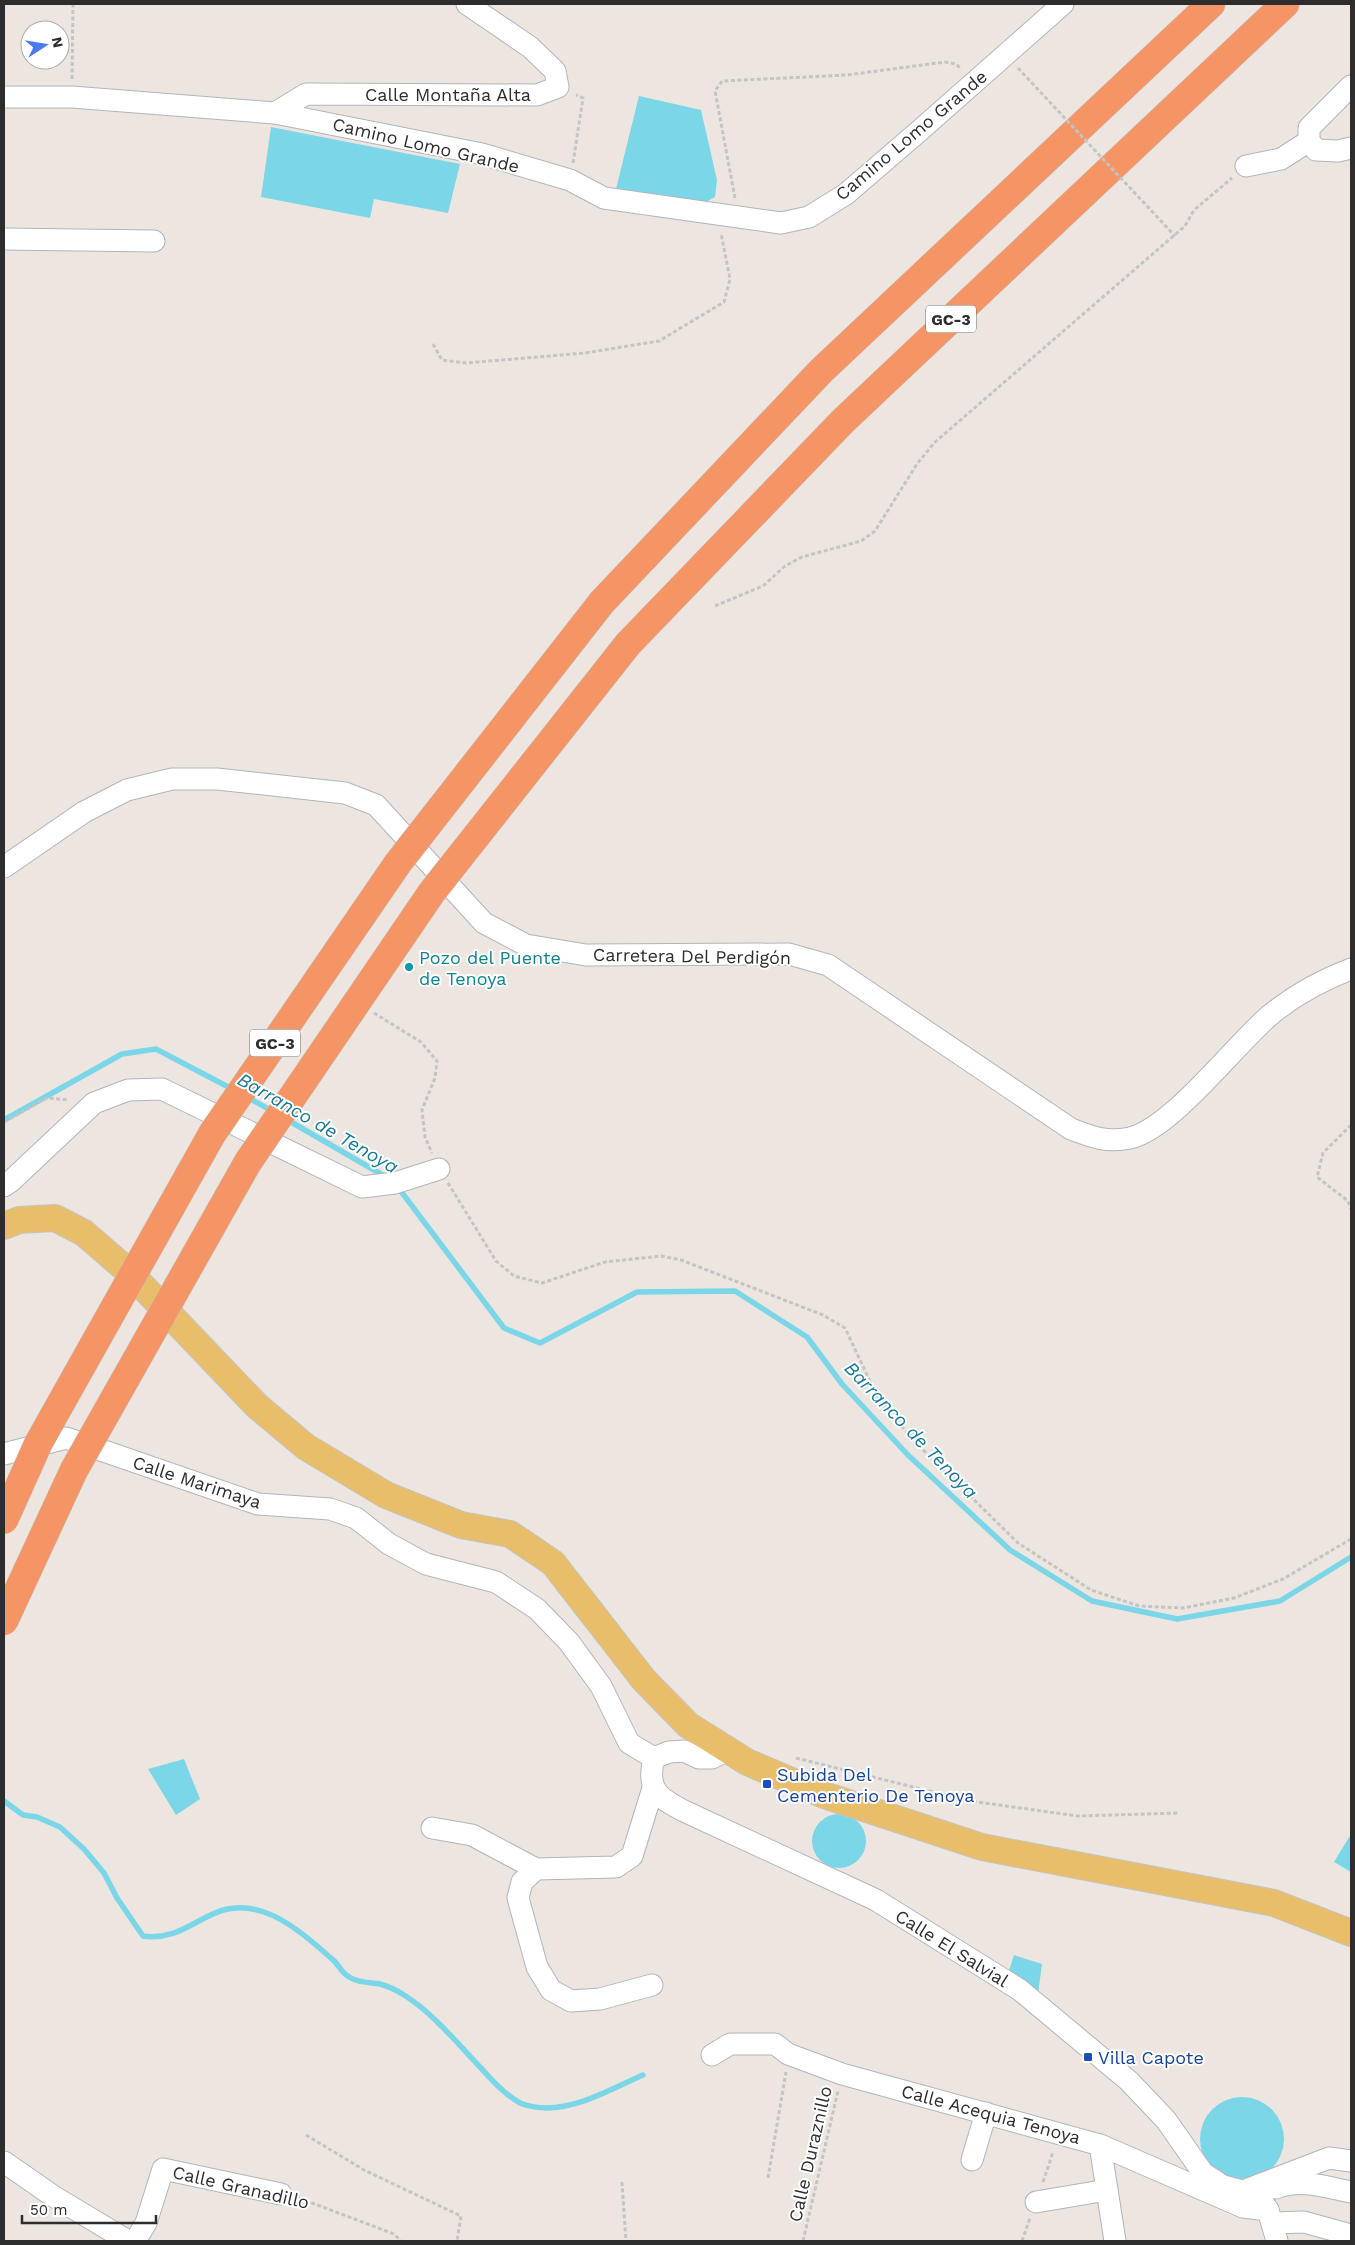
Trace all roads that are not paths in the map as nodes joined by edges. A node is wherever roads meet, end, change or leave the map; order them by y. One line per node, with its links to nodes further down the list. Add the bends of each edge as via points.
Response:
1 (467, 4): 7 (street, Calle Montaña Alta, via 530,47 555,71 558,88 538,95 306,94)
2 (1063, 4): 7 (street, Camino Lomo Grande, via 846,194 809,217 781,223 604,198 570,180 482,154)
3 (1211, 4): 19 (highway, GC-3, bridge, via 821,370 602,602 398,864 212,1134 39,1442)
4 (1285, 4): 20 (highway, GC-3, bridge, via 843,421 628,644 432,892 248,1162 74,1470)
5 (1351, 86): 8 (street, via 1309,128)
6 (4, 97): 7 (street, Camino Lomo Grande, via 72,97)
7 (275, 112)
8 (1309, 141): 9 (street, via 1316,150); 10 (street, via 1280,159)
9 (1351, 148)
10 (1246, 166)
11 (4, 239): 12 (street)
12 (154, 241)
13 (4, 868): 14 (street, Carretera Del Perdigón, via 84,812 127,790 172,779 217,779 345,793 376,805 484,923 526,945 586,954 789,954 828,965 1071,1130 1103,1141 1131,1138 1163,1121 1270,1016 1324,980)
14 (1351, 969)
15 (439, 1169): 16 (street, via 395,1183 362,1187 162,1089 128,1090 94,1103)
16 (4, 1186)
17 (4, 1226): 21 (main road, via 19,1220 55,1218 84,1233 128,1271 257,1406 306,1447 386,1495 461,1525 510,1534 553,1563 644,1680 688,1725)
18 (4, 1454): 22 (street, Calle Marimaya, via 66,1438 258,1504 330,1509 356,1518 389,1544 426,1564 496,1582 538,1609 569,1642 601,1686 629,1743)
19 (4, 1520)
20 (4, 1621)
21 (728, 1750): 22 (street, via 712,1758 700,1758 684,1751); 26 (main road, via 747,1762 824,1795 982,1847 1274,1903)
22 (654, 1758): 23 (street, via 650,1773)
23 (653, 1788): 25 (street, via 632,1856 616,1867); 38 (street, Calle El Salvial, via 662,1800 876,1900 1020,1990 1129,2081 1166,2120 1203,2173)
24 (432, 1828): 25 (street, via 472,1835)
25 (536, 1870): 27 (street, via 522,1882 518,1898 537,1966 551,1990 571,2001 600,1999)
26 (1351, 1933)
27 (652, 1985)
28 (712, 2054): 29 (street, Calle Acequia Tenoya, via 730,2044 775,2044 788,2054 842,2074)
29 (986, 2113): 30 (street, Calle Acequia Tenoya); 31 (street)
30 (1100, 2145): 34 (street); 38 (street, Calle Acequia Tenoya, via 1243,2207)
31 (972, 2160)
32 (1351, 2161): 38 (street, via 1329,2158)
33 (4, 2162): 40 (street)
34 (1107, 2190): 37 (street); 42 (street)
35 (1351, 2192): 38 (street, via 1303,2182 1284,2184)
36 (281, 2194): 41 (street, Calle Granadillo, via 163,2170 146,2223)
37 (1036, 2202)
38 (1264, 2212): 39 (street, Calle Acequia Tenoya)
39 (1351, 2235)
40 (128, 2241)
41 (136, 2241)
42 (1115, 2241)

